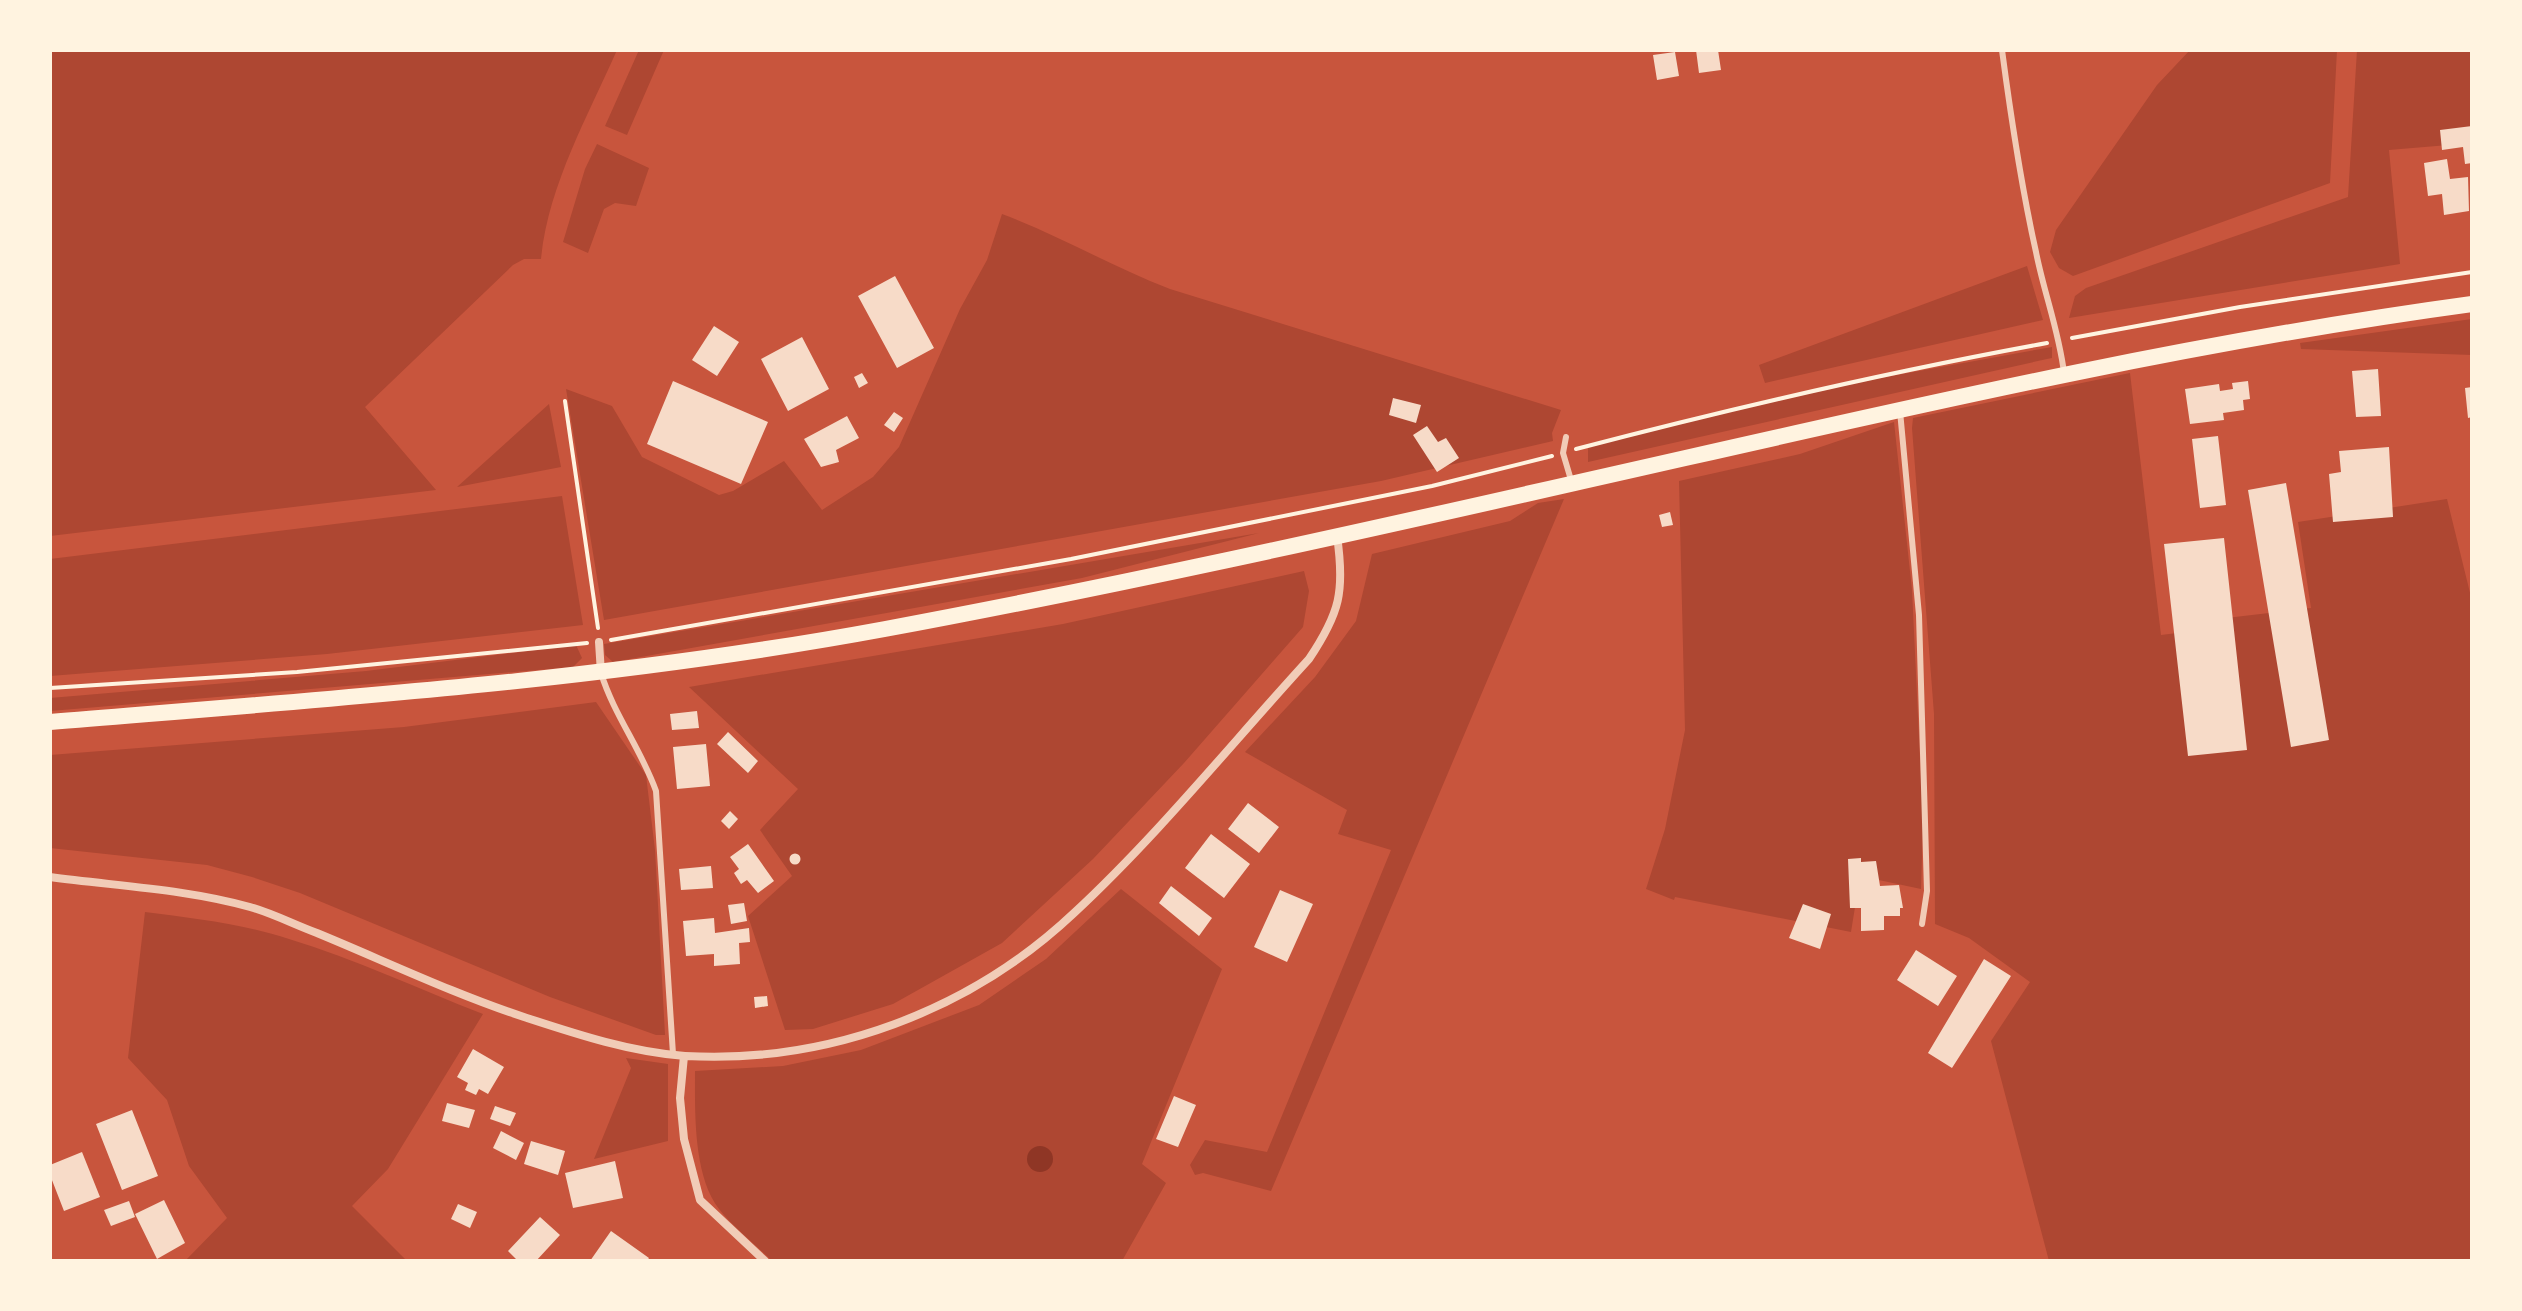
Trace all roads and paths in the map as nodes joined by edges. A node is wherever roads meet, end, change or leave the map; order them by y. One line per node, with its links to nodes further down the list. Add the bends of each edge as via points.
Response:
1 (2002, 50): 4 (lane, via 2030,225)
2 (2472, 272): 4 (path)
3 (2472, 304): 5 (main road)
4 (2060, 340): 5 (lane); 9 (path, via 1748,404)
5 (2064, 373): 7 (main road)
6 (565, 401): 12 (path)
7 (1900, 407): 10 (main road); 17 (lane, via 1919,615 1927,891)
8 (1566, 437): 9 (lane)
9 (1563, 453): 10 (lane); 12 (path, via 1432,486 1071,559)
10 (1572, 484): 11 (main road)
11 (1336, 535): 13 (main road, via 879,630); 19 (street, via 1340,601 1309,659 1073,914 981,982 898,1025 796,1050)
12 (599, 642): 13 (street); 14 (path, via 297,672)
13 (601, 673): 15 (main road); 18 (lane, via 656,791)
14 (50, 688)
15 (50, 722)
16 (50, 877): 18 (street, via 250,907 520,1016 609,1043)
17 (1922, 924)
18 (673, 1054): 19 (street)
19 (684, 1056): 20 (street, via 682,1125 700,1200)
20 (765, 1261)

